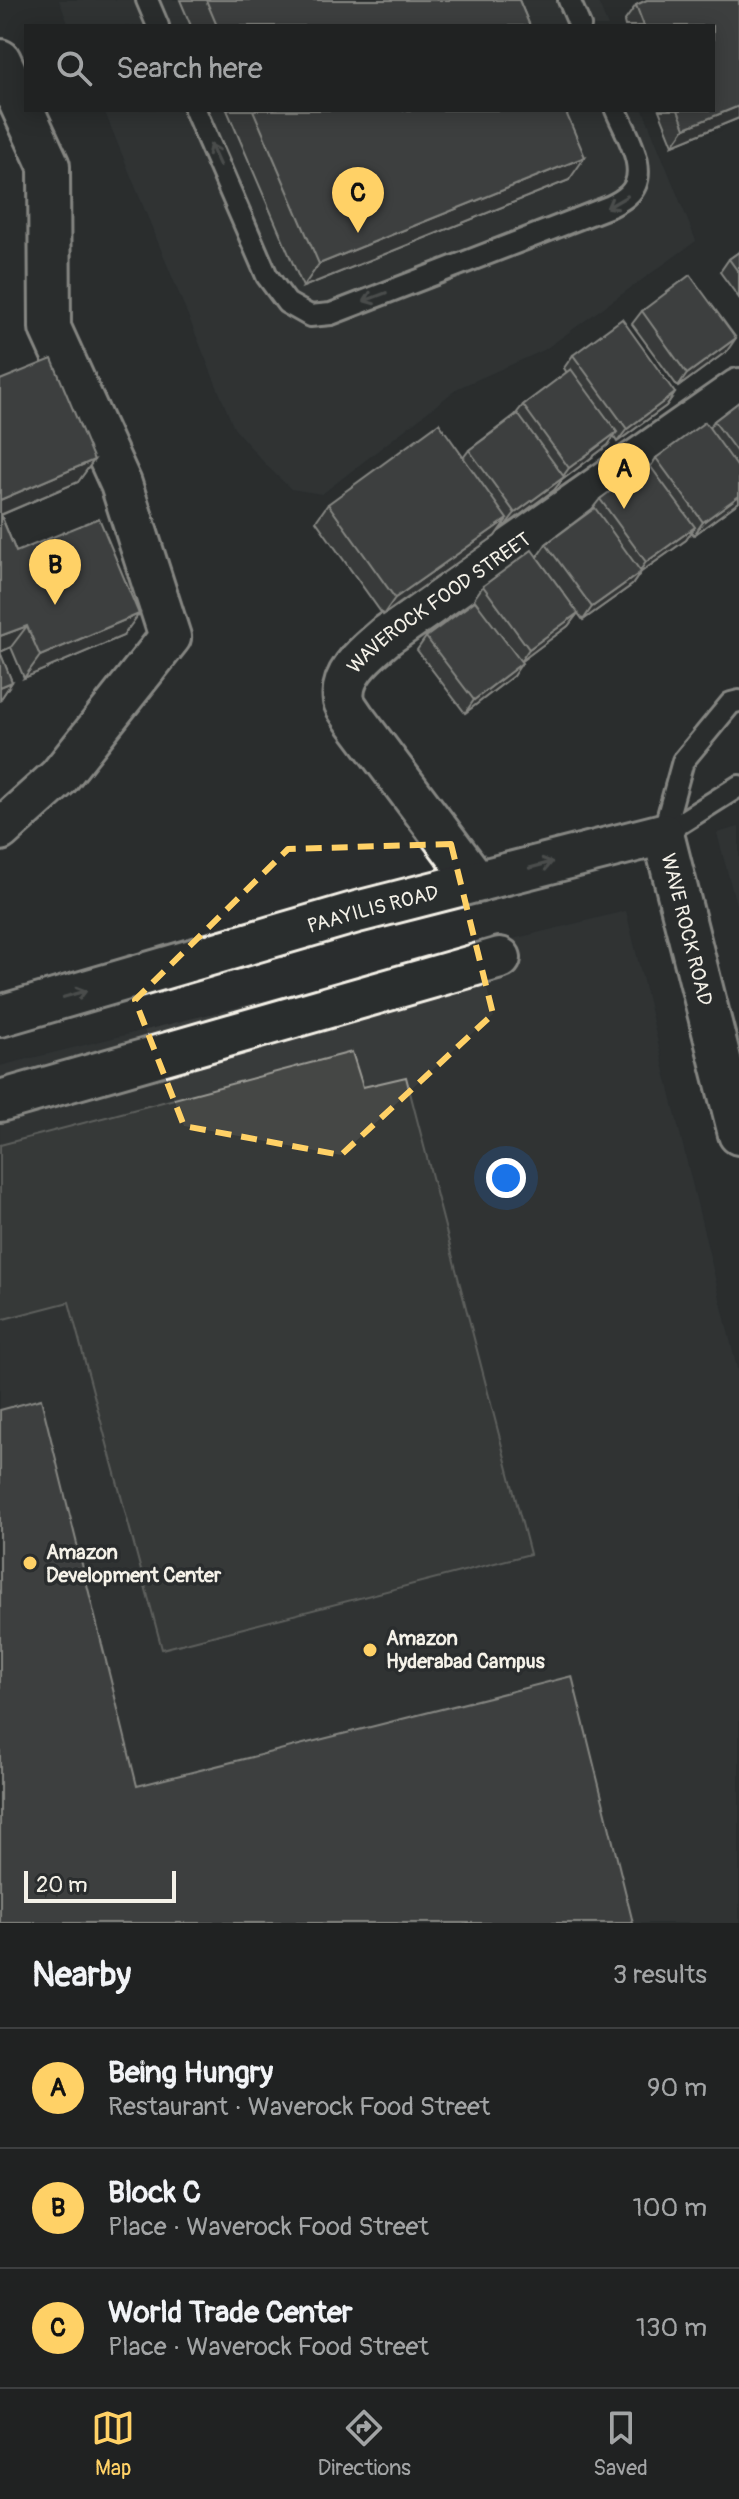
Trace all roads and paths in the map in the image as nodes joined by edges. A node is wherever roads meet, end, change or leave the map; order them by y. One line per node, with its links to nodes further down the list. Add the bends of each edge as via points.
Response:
1 (147, 0): 3 (lane)
2 (569, 0): 4 (lane)
3 (157, 24)
4 (579, 24)
5 (0, 60): 7 (street)
6 (24, 112): 13 (street, via 49,166 50,328 121,484 170,637 59,777)
7 (24, 112)
8 (196, 112): 9 (lane, one-way to 8, via 639,176 630,194 611,206 331,314 310,316 287,303 267,276)
9 (617, 112)
10 (739, 389): 15 (street, WAVEROCK FOOD STREET, via 386,636 346,681 344,702 354,718)
11 (739, 701): 14 (lane, WAVE ROCK ROAD, via 731,703 683,761)
12 (739, 786): 14 (lane, PAAYILIS ROAD)
13 (0, 830)
14 (663, 834): 15 (street, PAAYILIS ROAD, one-way to 14); 19 (street, WAVE ROCK ROAD)
15 (477, 882): 17 (street, PAAYILIS ROAD, one-way to 15)
16 (500, 958): 18 (street)
17 (0, 1016)
18 (0, 1101)
19 (739, 1134)

